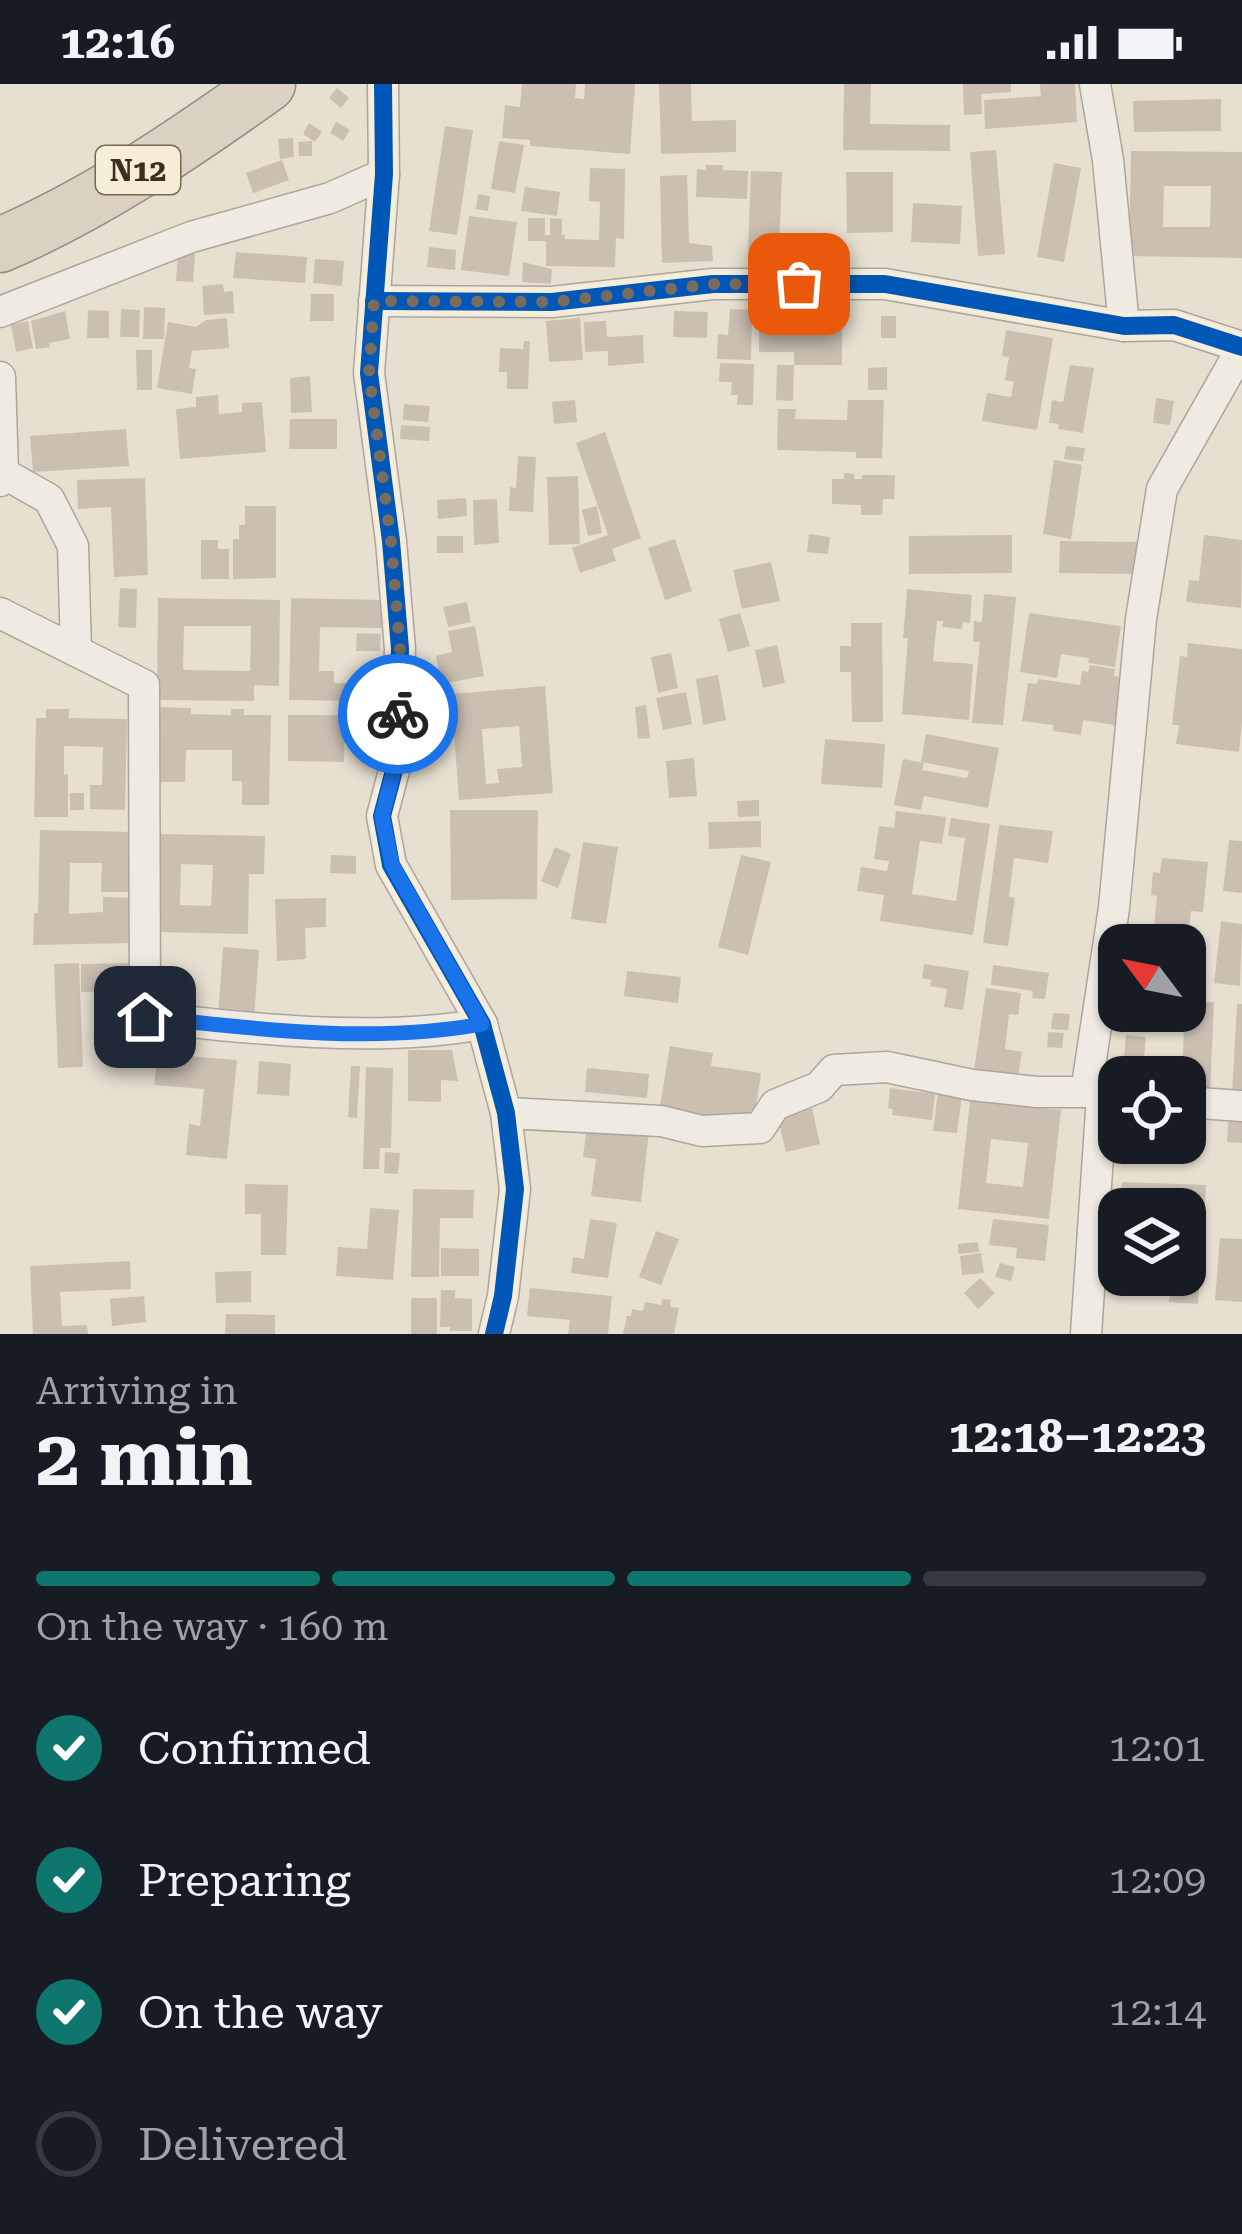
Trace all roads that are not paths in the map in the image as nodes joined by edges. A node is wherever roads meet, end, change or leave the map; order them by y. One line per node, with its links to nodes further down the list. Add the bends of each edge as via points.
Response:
1 (268, 84): 5 (highway, N12, via 51,223)
2 (383, 84): 4 (street)
3 (1095, 84): 8 (street)
4 (384, 174): 6 (street); 7 (street)
5 (0, 244)
6 (374, 301): 8 (street, via 552,302 713,284 885,284); 15 (street, via 369,374 400,649 396,763 382,816 392,865)
7 (0, 312)
8 (1124, 326): 9 (street, via 1174,326)
9 (1242, 347)
10 (1235, 360): 16 (street, via 1162,489 1142,619)
11 (0, 377): 12 (street)
12 (1, 477): 14 (street, via 49,500 73,547)
13 (0, 613): 14 (street)
14 (76, 651): 15 (street, via 144,685 145,1017 392,1034)
15 (482, 1024): 20 (street)
16 (1105, 1056)
17 (1098, 1095): 20 (street, via 972,1085 887,1067 834,1070 819,1087 775,1105 760,1128 745,1131)
18 (1206, 1103): 19 (street)
19 (1242, 1106)
20 (506, 1113): 22 (street, via 515,1189)
21 (1098, 1155): 23 (street)
22 (494, 1334)
23 (1086, 1334)

